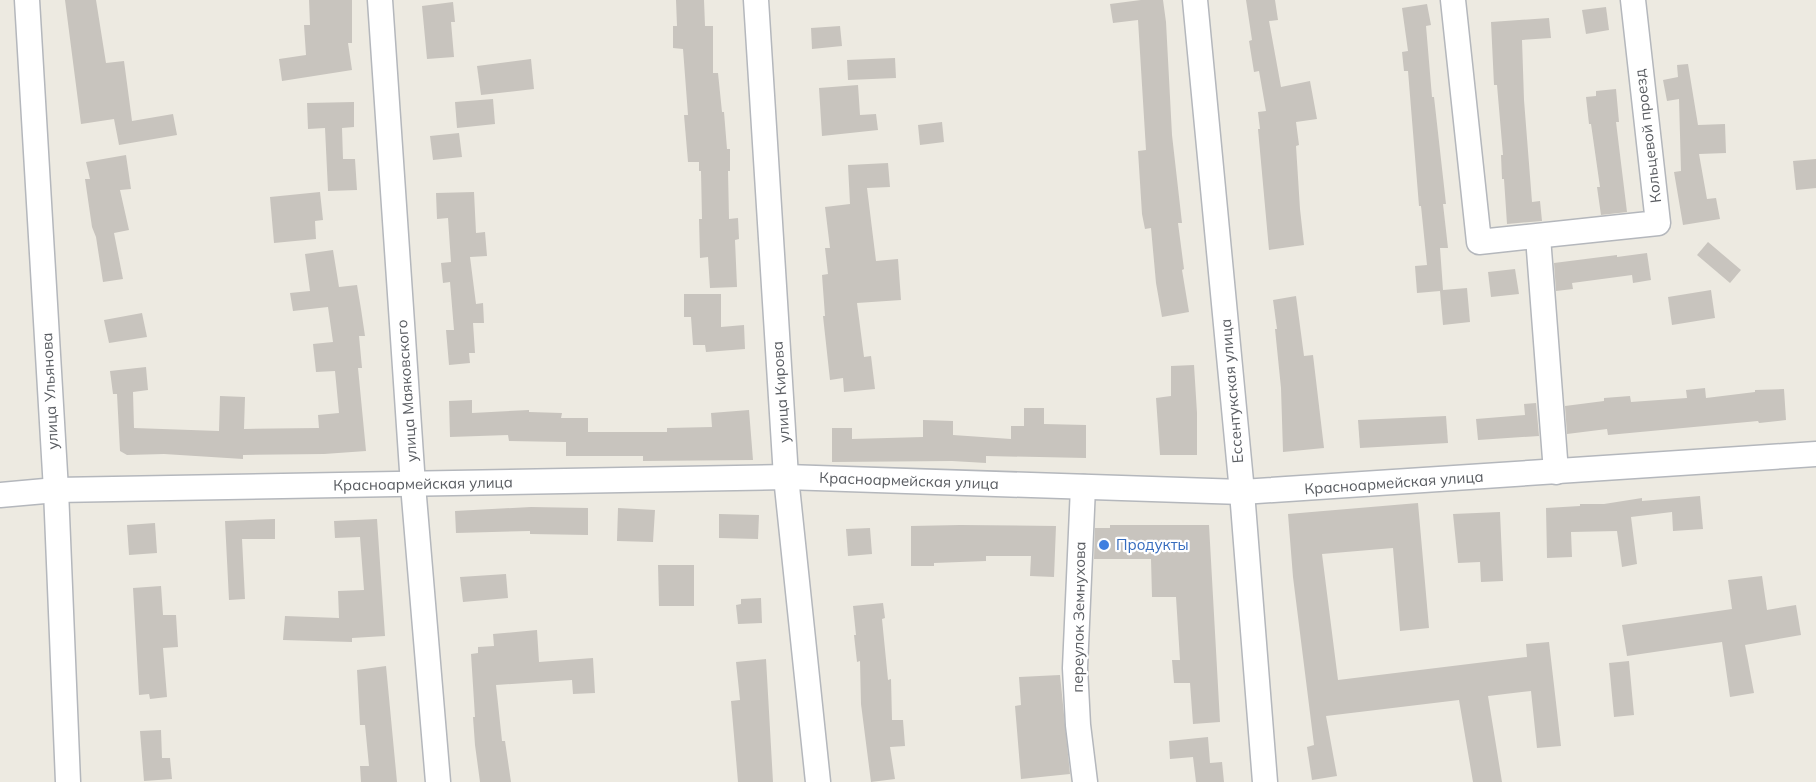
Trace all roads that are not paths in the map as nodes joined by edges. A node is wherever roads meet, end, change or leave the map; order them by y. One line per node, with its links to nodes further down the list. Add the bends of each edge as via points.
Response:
1 (27, 0): 13 (street, улица Ульянова)
2 (380, 0): 11 (street, улица Маяковского)
3 (756, 0): 10 (street, улица Кирова)
4 (1195, 0): 14 (street, Ессентукская улица)
5 (1453, 0): 7 (street, Кольцевой проезд, via 1479,242)
6 (1633, 0): 7 (street, Кольцевой проезд, via 1658,223)
7 (1538, 237): 9 (street)
8 (1816, 454): 9 (street, Красноармейская улица)
9 (1556, 472): 14 (street, Красноармейская улица)
10 (786, 477): 11 (street, Красноармейская улица); 12 (street, Красноармейская улица); 18 (street, улица Кирова)
11 (413, 485): 13 (street, Красноармейская улица); 17 (street, улица Маяковского)
12 (1083, 487): 14 (street, Красноармейская улица); 19 (street, переулок Земнухова, via 1075,668)
13 (56, 490): 15 (street, Красноармейская улица); 16 (street, улица Ульянова)
14 (1242, 492): 20 (street, Ессентукская улица)
15 (0, 495)
16 (68, 782)
17 (438, 782)
18 (818, 782)
19 (1085, 782)
20 (1265, 782)

